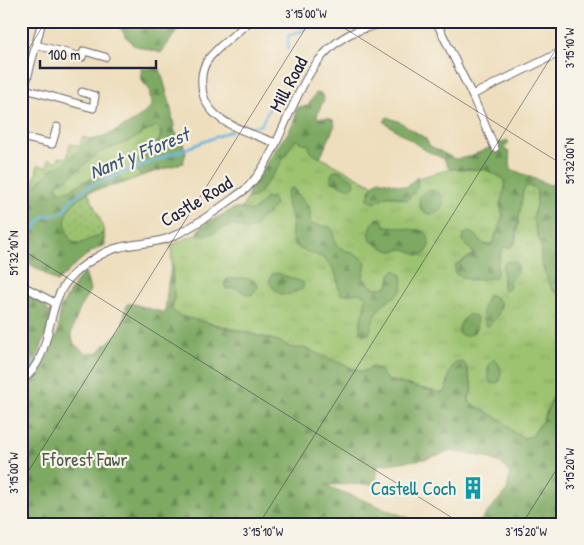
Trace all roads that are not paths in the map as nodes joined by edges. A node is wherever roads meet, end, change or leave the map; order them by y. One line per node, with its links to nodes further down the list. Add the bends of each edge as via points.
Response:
1 (42, 21): 7 (street)
2 (250, 21): 16 (street, via 210,57 203,72 202,94 218,117 228,124)
3 (390, 21): 16 (street, Mill Road, via 350,34 327,51 309,76)
4 (436, 21): 12 (street)
5 (560, 21): 6 (main road)
6 (563, 26)
7 (36, 45): 9 (street, via 82,57 84,51); 10 (street)
8 (563, 51): 12 (street)
9 (105, 57)
10 (24, 89): 11 (street, via 93,108 95,96); 13 (street)
11 (82, 92)
12 (472, 95): 17 (street)
13 (21, 102)
14 (57, 127): 15 (street, via 52,144)
15 (21, 137)
16 (276, 143): 19 (street, Castle Road, via 260,173 246,189 171,237 110,250 81,267 69,278)
17 (496, 148)
18 (21, 285): 19 (street)
19 (55, 303): 20 (street, Castle Road, via 47,344 33,371)
20 (21, 382)

